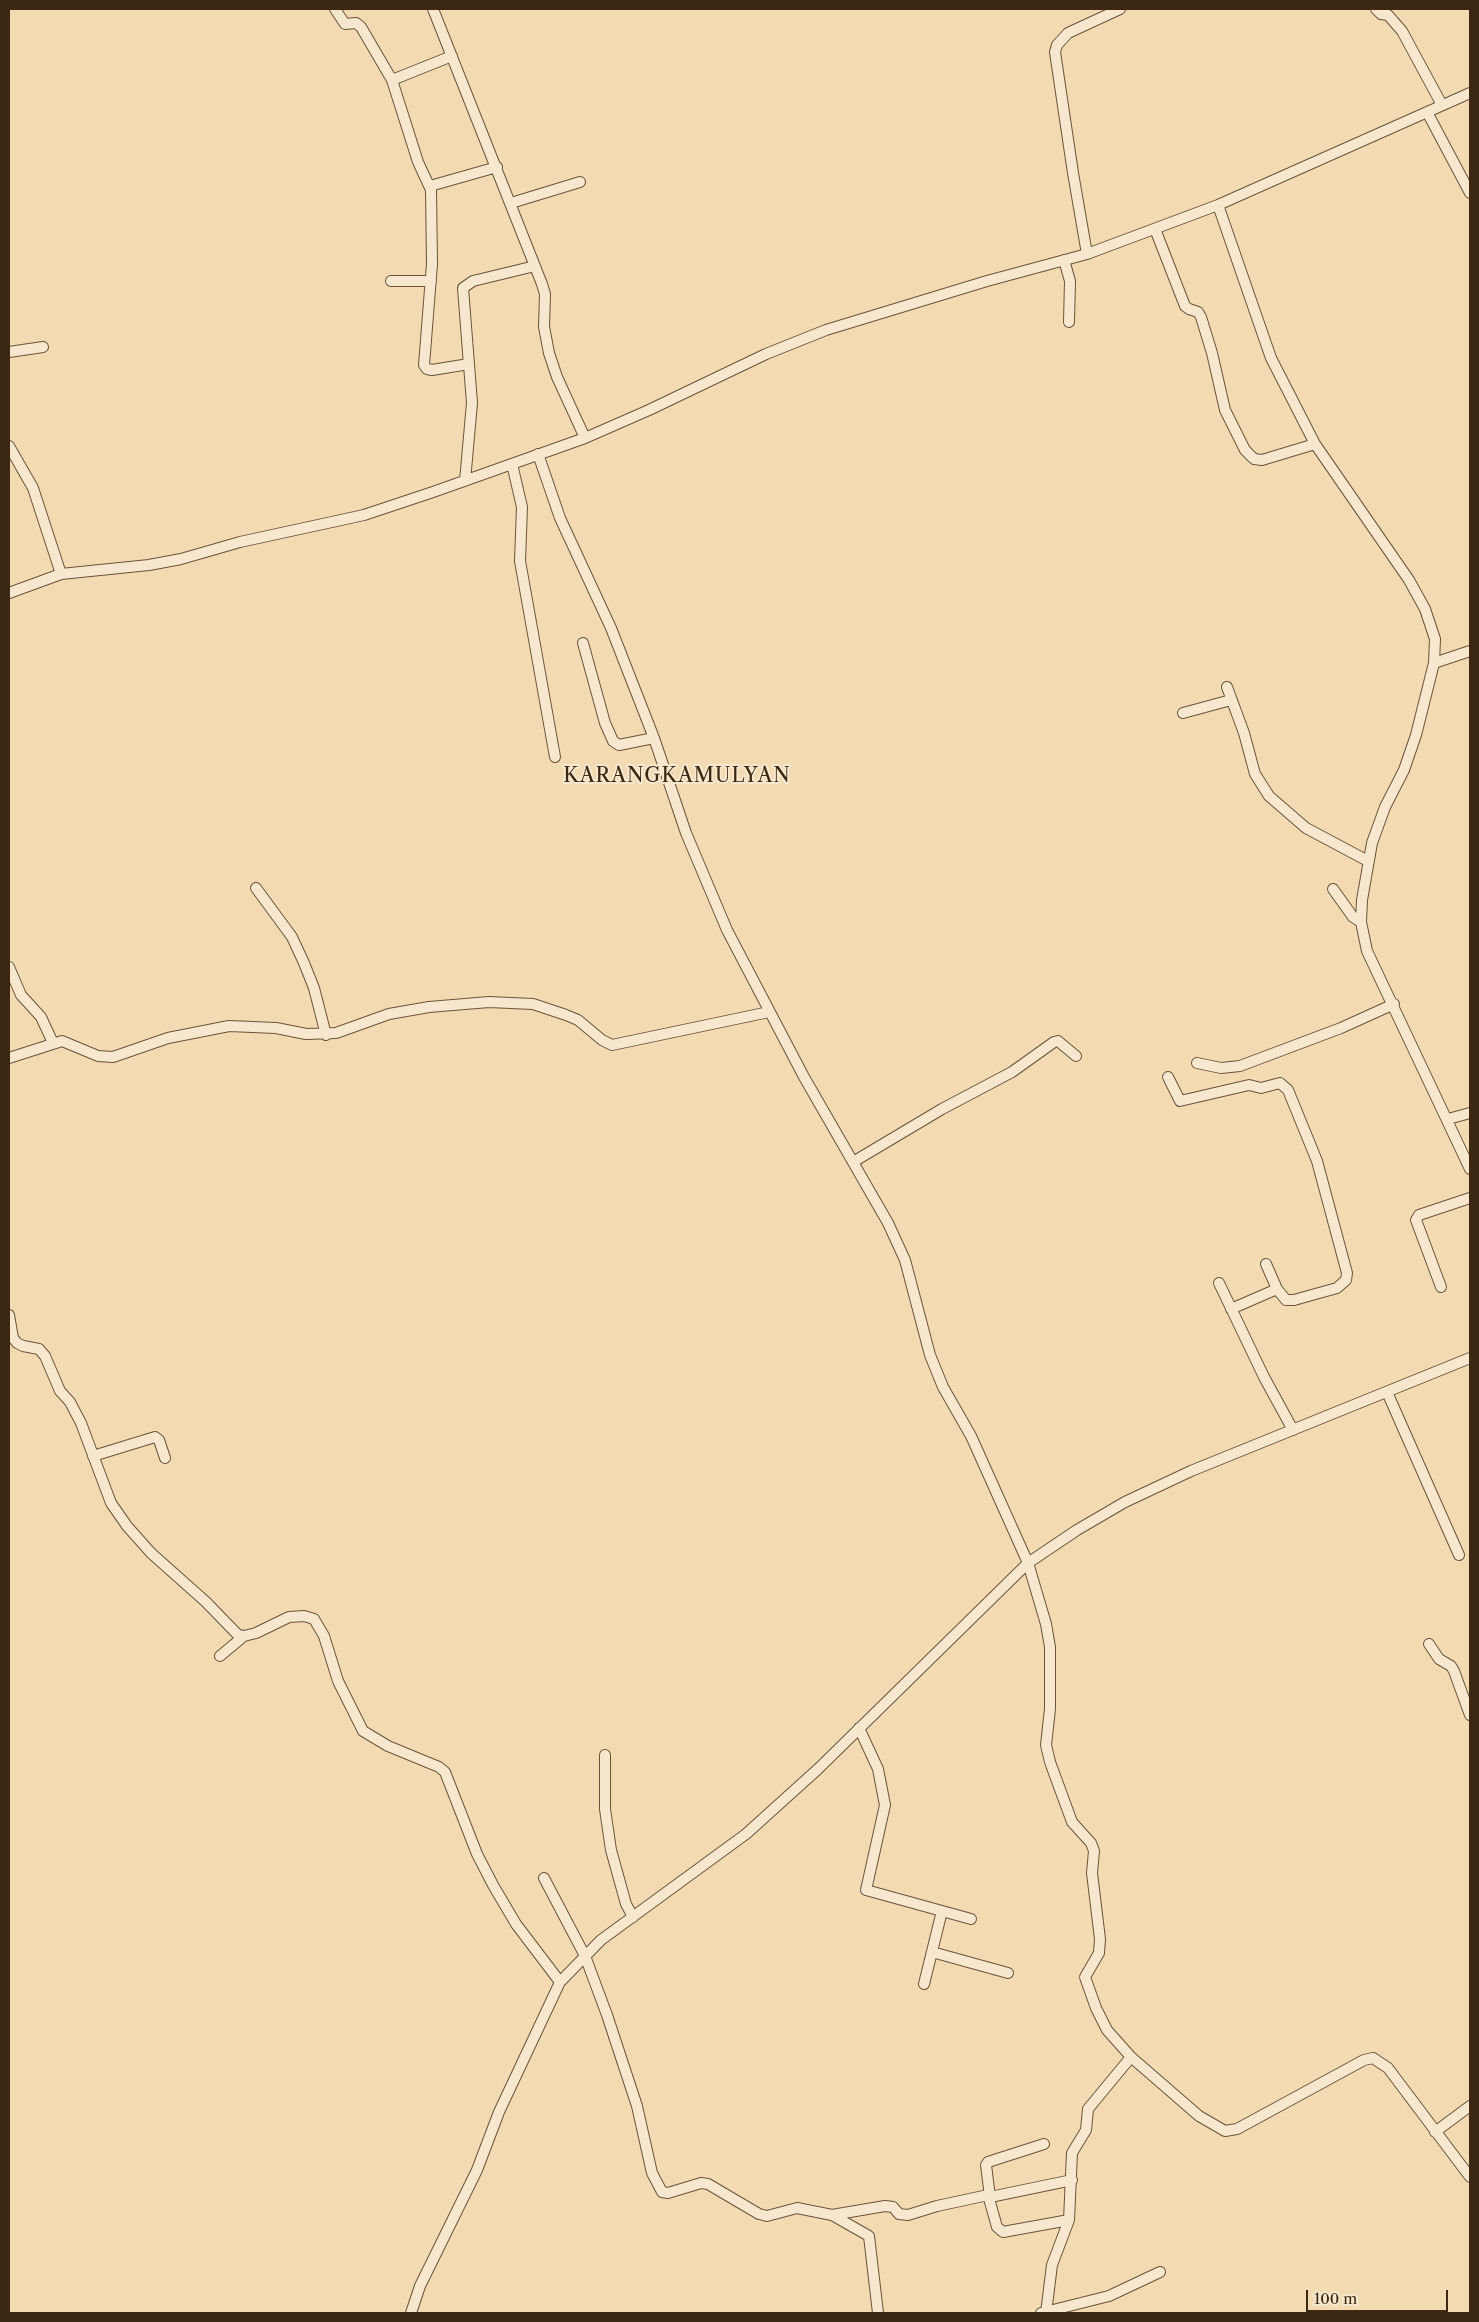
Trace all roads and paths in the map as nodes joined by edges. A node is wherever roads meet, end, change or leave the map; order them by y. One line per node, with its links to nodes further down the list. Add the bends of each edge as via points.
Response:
1 (336, 9): 6 (street, via 345,24 356,23 361,27)
2 (433, 9): 5 (street)
3 (1120, 9): 17 (street, via 1068,33 1057,45 1056,52)
4 (1376, 9): 8 (street, via 1388,15 1402,31)
5 (452, 56): 6 (street); 10 (street)
6 (392, 80): 12 (street, via 418,162)
7 (1470, 93): 8 (street)
8 (1442, 105): 9 (street)
9 (1427, 112): 13 (street); 15 (street)
10 (497, 167): 12 (street); 14 (street)
11 (580, 182): 14 (street)
12 (430, 186): 21 (street)
13 (1470, 194)
14 (511, 203): 19 (street)
15 (1218, 205): 16 (street); 27 (street, via 1270,358)
16 (1155, 229): 17 (street); 27 (street, via 1185,306 1201,317 1225,410 1245,450 1254,459 1262,460)
17 (1087, 254): 18 (street)
18 (1064, 260): 22 (street, via 1070,280); 26 (street, via 826,330 766,354)
19 (535, 266): 25 (street, via 464,286); 26 (street, via 545,294 544,327 549,353)
20 (392, 281): 21 (street)
21 (431, 281): 25 (street, via 424,365 432,370)
22 (1069, 322)
23 (43, 347): 24 (street)
24 (9, 352)
25 (469, 364): 31 (street, via 472,403)
26 (585, 438): 29 (street)
27 (1315, 444): 36 (street, via 1409,580 1425,609 1435,639)
28 (9, 446): 32 (street, via 33,488)
29 (538, 454): 30 (street); 40 (street, via 560,518 610,628)
30 (512, 464): 31 (street); 41 (street, via 522,507 522,575)
31 (465, 481): 32 (street, via 364,514 181,559)
32 (61, 574): 33 (street)
33 (9, 593)
34 (583, 643): 40 (street, via 613,741 620,744)
35 (1470, 651): 36 (street)
36 (1434, 663): 42 (street, via 1416,735 1404,770 1385,807)
37 (1227, 687): 38 (street)
38 (1232, 700): 39 (street); 42 (street, via 1255,774 1269,796 1306,828)
39 (1183, 712)
40 (654, 738): 48 (street, via 727,930)
41 (555, 757)
42 (1368, 861): 45 (street)
43 (256, 888): 49 (street, via 292,937 314,988)
44 (1333, 889): 45 (street)
45 (1361, 922): 47 (street, via 1367,951)
46 (9, 967): 50 (street, via 21,995 41,1017)
47 (1394, 1004): 53 (street, via 1240,1066 1216,1068); 56 (street)
48 (769, 1012): 49 (street, via 612,1046 578,1020 528,1004 489,1002 389,1014 349,1030); 57 (street)
49 (326, 1035): 50 (street, via 229,1026 168,1038 113,1057 67,1042)
50 (53, 1043): 52 (street)
51 (1076, 1056): 57 (street, via 1058,1041 1054,1042 1012,1072)
52 (9, 1058)
53 (1197, 1064)
54 (1168, 1077): 63 (street, via 1180,1101 1249,1085 1261,1088 1280,1083 1288,1090 1316,1161 1347,1274 1346,1280 1337,1288 1294,1300 1286,1300)
55 (1470, 1113): 56 (street)
56 (1448, 1119): 58 (street)
57 (854, 1162): 72 (street, via 905,1260 927,1346 943,1386 971,1436)
58 (1470, 1169)
59 (1470, 1198): 62 (street, via 1419,1215 1416,1220)
60 (1266, 1264): 63 (street)
61 (1219, 1283): 64 (street)
62 (1441, 1287)
63 (1277, 1289): 64 (street)
64 (1231, 1309): 68 (street)
65 (9, 1314): 69 (street, via 16,1343 39,1348 45,1356 60,1391 81,1423)
66 (1470, 1358): 67 (street)
67 (1387, 1392): 68 (street); 71 (street)
68 (1293, 1430): 72 (street, via 1125,1502)
69 (93, 1456): 70 (street, via 155,1437); 73 (street, via 111,1503 127,1526 151,1553 234,1631)
70 (165, 1458)
71 (1459, 1555)
72 (1028, 1563): 77 (street); 88 (street, via 1050,1647 1046,1745 1072,1822 1094,1851 1092,1874 1099,1953 1085,1977 1107,2030)
73 (244, 1636): 75 (street); 86 (street, via 256,1634 289,1618 304,1616 314,1620 324,1636 338,1681 363,1731 445,1772 477,1854 493,1885 516,1924)
74 (1429, 1644): 76 (street, via 1439,1659 1454,1671)
75 (220, 1656)
76 (1470, 1715)
77 (859, 1728): 80 (street, via 878,1770 886,1805 866,1890); 81 (street, via 746,1834)
78 (605, 1756): 81 (street, via 605,1809 611,1850 626,1904)
79 (544, 1878): 84 (street)
80 (942, 1911): 82 (street); 83 (street)
81 (633, 1917): 84 (street)
82 (971, 1919)
83 (932, 1952): 85 (street); 87 (street)
84 (585, 1956): 86 (street); 95 (street, via 620,2050 652,2172 662,2192 704,2183 762,2216 797,2208)
85 (1008, 1973)
86 (560, 1982): 98 (street, via 499,2112 477,2170 420,2286)
87 (924, 1984)
88 (1131, 2057): 90 (street, via 1199,2116 1225,2130 1237,2129 1373,2058 1388,2068); 93 (street, via 1088,2108 1086,2130 1072,2153)
89 (1470, 2106): 90 (street)
90 (1435, 2132): 92 (street)
91 (1044, 2144): 94 (street, via 988,2162)
92 (1470, 2177)
93 (1072, 2180): 94 (street); 96 (street)
94 (990, 2197): 95 (street, via 984,2195 908,2215 885,2206); 96 (street, via 997,2227 1004,2232)
95 (832, 2215): 99 (street, via 869,2236)
96 (1069, 2220): 100 (street, via 1052,2265)
97 (1160, 2272): 100 (street, via 1108,2296)
98 (411, 2313)
99 (878, 2313)
100 (1045, 2313)

